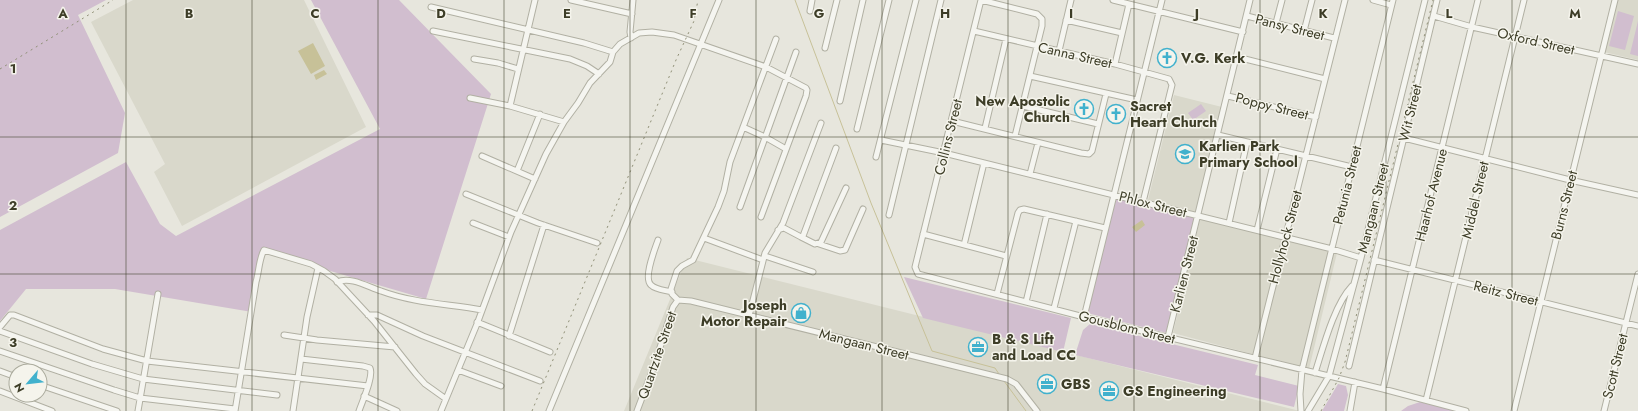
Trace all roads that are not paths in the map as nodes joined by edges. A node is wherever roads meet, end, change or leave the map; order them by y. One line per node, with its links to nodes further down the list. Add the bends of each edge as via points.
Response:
1 (535, 0): 36 (street)
2 (571, 0): 30 (street)
3 (633, 0): 30 (street)
4 (719, 0): 47 (street)
5 (812, 0): 28 (street)
6 (838, 0): 49 (street)
7 (864, 0): 70 (street)
8 (889, 0): 81 (street)
9 (916, 0): 86 (street)
10 (941, 0): 89 (street)
11 (981, 0): 38 (street, Collins Street); 48 (street, via 1040,16 1042,26)
12 (1071, 0): 33 (street)
13 (1112, 0): 26 (street)
14 (1162, 0): 29 (street)
15 (1250, 0): 31 (street, Karlien Street)
16 (1282, 0): 34 (street)
17 (1312, 0): 39 (street)
18 (1345, 0): 44 (street, Hollyhock Street)
19 (1373, 0): 25 (street)
20 (1425, 0): 136 (street, Mangaan Street)
21 (1437, 0): 32 (street, Wit Street)
22 (1478, 0): 35 (street, Haarhof Avenue)
23 (1524, 0): 42 (street, Middel Street)
24 (1615, 0): 55 (street, Burns Street)
25 (1392, 2): 100 (street, Petunia Street)
26 (1129, 4): 29 (street); 41 (street)
27 (431, 7): 36 (street)
28 (810, 11)
29 (1159, 11): 40 (street); 61 (street)
30 (632, 14): 43 (street)
31 (1247, 16): 34 (street, Pansy Street); 40 (street, Karlien Street)
32 (1434, 16): 35 (street, Oxford Street); 85 (street, Wit Street)
33 (1066, 20): 41 (street); 51 (street)
34 (1276, 23): 39 (street, Pansy Street)
35 (1472, 27): 42 (street, Oxford Street); 91 (street, Haarhof Avenue)
36 (527, 30): 50 (street); 52 (street)
37 (433, 31): 50 (street)
38 (974, 31): 46 (street, Canna Street); 75 (street, Collins Street)
39 (1304, 31): 44 (street, Pansy Street)
40 (1243, 32): 54 (street, Karlien Street)
41 (1122, 33): 57 (street)
42 (1515, 36): 55 (street, Oxford Street); 98 (street, Middel Street)
43 (631, 38): 47 (street, via 639,33 652,32 674,35); 52 (street, via 620,44)
44 (1334, 38): 65 (street, Hollyhock Street)
45 (776, 39): 59 (street)
46 (1006, 39): 48 (street, Canna Street); 80 (street)
47 (700, 44): 59 (street); 202 (street)
48 (1037, 46): 51 (street, Canna Street); 63 (street)
49 (825, 48)
50 (523, 49): 60 (street); 62 (street, via 570,59)
51 (1059, 51): 57 (street, Canna Street)
52 (614, 52): 62 (street, via 610,62)
53 (796, 52): 64 (street)
54 (1237, 56): 65 (street); 67 (street, Karlien Street)
55 (1601, 56): 58 (street, Oxford Street); 104 (street, Burns Street)
56 (474, 59): 60 (street)
57 (1114, 64): 61 (street, Canna Street)
58 (1638, 64)
59 (766, 67): 64 (street); 79 (street)
60 (518, 69): 71 (street)
61 (1144, 72): 69 (street); 109 (street, Canna Street, via 1169,79 1172,85)
62 (599, 74): 76 (street)
63 (1030, 76): 66 (street); 72 (street)
64 (788, 78): 84 (street); 92 (street, via 807,90)
65 (1325, 79): 74 (street, Hollyhock Street)
66 (1106, 94): 69 (street); 78 (street)
67 (1228, 96): 74 (street, Poppy Street); 82 (street, Karlien Street)
68 (470, 98): 71 (street)
69 (1137, 100): 107 (street)
70 (840, 101)
71 (510, 106): 73 (street)
72 (1023, 106): 78 (street); 83 (street)
73 (540, 114): 76 (street); 101 (street)
74 (1316, 117): 96 (street, Hollyhock Street)
75 (952, 121): 80 (street); 94 (street, Collins Street)
76 (564, 122): 103 (street)
77 (821, 123): 122 (street)
78 (1098, 124): 88 (street, via 1091,153)
79 (743, 127): 84 (street); 128 (street, via 730,162 724,191)
80 (985, 128): 83 (street)
81 (857, 129)
82 (1218, 135): 87 (street); 115 (street, Karlien Street)
83 (1015, 136): 88 (street)
84 (765, 137): 92 (street); 110 (street)
85 (1404, 138): 91 (street); 137 (street, Wit Street)
86 (881, 140): 89 (street, Phlox Street); 97 (street)
87 (1247, 142): 93 (street); 119 (street)
88 (1038, 143): 102 (street)
89 (907, 145): 94 (street, Phlox Street); 114 (street)
90 (836, 148): 126 (street)
91 (1442, 148): 98 (street); 139 (street, Haarhof Avenue)
92 (786, 149): 116 (street)
93 (1277, 149): 96 (street); 123 (street)
94 (944, 153): 99 (street, Phlox Street); 124 (street, Collins Street)
95 (482, 156): 101 (street)
96 (1307, 156): 100 (street); 127 (street, Hollyhock Street)
97 (876, 158)
98 (1485, 158): 104 (street); 143 (street, Middel Street)
99 (984, 163): 102 (street, Phlox Street); 132 (street)
100 (1352, 167): 133 (street, Petunia Street)
101 (517, 171): 103 (street)
102 (1030, 174): 107 (street, Phlox Street)
103 (535, 179): 112 (street)
104 (1570, 180): 108 (street); 151 (street, Burns Street)
105 (846, 188): 131 (street)
106 (466, 194): 112 (street)
107 (1114, 194): 109 (street, Phlox Street); 121 (street)
108 (1638, 195)
109 (1143, 202): 115 (street, Phlox Street)
110 (740, 207)
111 (863, 210): 131 (street, via 845,250 840,251)
112 (519, 214): 120 (street); 125 (street)
113 (1047, 214): 117 (street); 134 (street, via 1024,209 1018,211); 150 (street)
114 (889, 215)
115 (1198, 216): 119 (street, Phlox Street); 164 (street, Karlien Street)
116 (761, 217)
117 (1076, 221): 121 (street); 152 (street)
118 (473, 223): 125 (street)
119 (1229, 223): 123 (street, Phlox Street)
120 (544, 225): 130 (street); 163 (street)
121 (1105, 228): 156 (street)
122 (778, 230): 126 (street, via 784,228); 135 (street)
123 (1257, 230): 127 (street, Phlox Street)
124 (923, 234): 132 (street); 141 (street, Collins Street, via 915,267)
125 (509, 237): 153 (street)
126 (801, 237): 131 (street)
127 (1285, 237): 133 (street, Phlox Street); 170 (street, Hollyhock Street)
128 (704, 238): 135 (street); 146 (street, via 691,262 677,271)
129 (658, 240): 146 (street, via 647,280 654,287)
130 (597, 243)
131 (819, 244)
132 (964, 245): 134 (street)
133 (1332, 249): 136 (street, Phlox Street); 175 (street, Petunia Street)
134 (1006, 256): 148 (street)
135 (764, 258): 140 (street); 155 (street)
136 (1361, 258): 145 (street, Mangaan Street)
137 (1374, 260): 139 (street, Reitz Street); 173 (street, Wit Street)
138 (318, 268): 144 (street); 165 (street, via 313,282); 176 (street, via 264,250 260,256)
139 (1412, 270): 143 (street, Reitz Street); 186 (street, Haarhof Avenue)
140 (813, 272)
141 (916, 273): 148 (street, Gousblom Street)
142 (1638, 274): 158 (street, Scott Street)
143 (1456, 281): 151 (street, Reitz Street); 193 (street, Middel Street)
144 (337, 282): 153 (street, via 343,280 359,283 398,297); 154 (street)
145 (1354, 285): 177 (street, via 1344,297); 178 (street, Mangaan Street)
146 (672, 292): 149 (street)
147 (158, 294): 172 (street)
148 (997, 294): 150 (street, Gousblom Street)
149 (678, 300): 155 (street, Mangaan Street); 203 (street, Quartzite Street, via 673,307)
150 (1026, 302): 152 (street, Gousblom Street)
151 (1541, 302): 158 (street, Reitz Street); 209 (street, Burns Street)
152 (1054, 308): 156 (street, Gousblom Street)
153 (482, 310): 157 (street)
154 (368, 315): 166 (street); 168 (street, via 377,315 423,336)
155 (749, 316): 204 (street, Mangaan Street, via 1007,378 1016,384)
156 (1084, 316): 164 (street, Gousblom Street)
157 (477, 322): 163 (street); 168 (street)
158 (1626, 323): 159 (street, Reitz Street); 210 (street, Scott Street)
159 (1638, 326)
160 (0, 327): 172 (street, via 14,314 103,349)
161 (0, 331): 180 (street, via 92,364)
162 (284, 335): 165 (street)
163 (509, 336): 169 (street)
164 (1168, 337): 170 (street, Gousblom Street)
165 (304, 338): 166 (street); 171 (street)
166 (395, 347): 192 (street, via 416,374)
167 (0, 351): 191 (street)
168 (466, 351): 174 (street); 181 (street)
169 (550, 352)
170 (1255, 358): 175 (street, Gousblom Street)
171 (302, 359): 179 (street); 183 (street, via 370,368 372,371)
172 (147, 361): 176 (street); 180 (street)
173 (1349, 366)
174 (458, 370): 184 (street); 192 (street)
175 (1302, 370): 177 (street, Gousblom Street); 205 (street, Petunia Street)
176 (242, 371): 179 (street); 187 (street)
177 (1315, 373): 178 (street, Gousblom Street)
178 (1329, 376): 182 (street, Gousblom Street); 206 (street, Mangaan Street)
179 (298, 377): 183 (street); 198 (street)
180 (144, 379): 187 (street); 191 (street)
181 (540, 381)
182 (1355, 382): 186 (street, Gousblom Street); 207 (street)
183 (368, 386): 190 (street)
184 (501, 386)
185 (48, 388): 196 (street)
186 (1383, 389): 193 (street, Gousblom Street)
187 (239, 390): 189 (street); 194 (street)
188 (0, 391): 195 (street)
189 (277, 396)
190 (364, 396): 199 (street); 200 (street)
191 (140, 398): 194 (street); 197 (street)
192 (446, 399): 201 (street)
193 (1426, 400): 208 (street, Gousblom Street)
194 (235, 410)
195 (52, 411)
196 (117, 411)
197 (138, 411)
198 (293, 411)
199 (358, 411)
200 (397, 411)
201 (441, 411)
202 (549, 411)
203 (637, 411)
204 (1037, 411)
205 (1301, 411)
206 (1308, 411)
207 (1350, 411)
208 (1466, 411)
209 (1514, 411)
210 (1604, 411)

